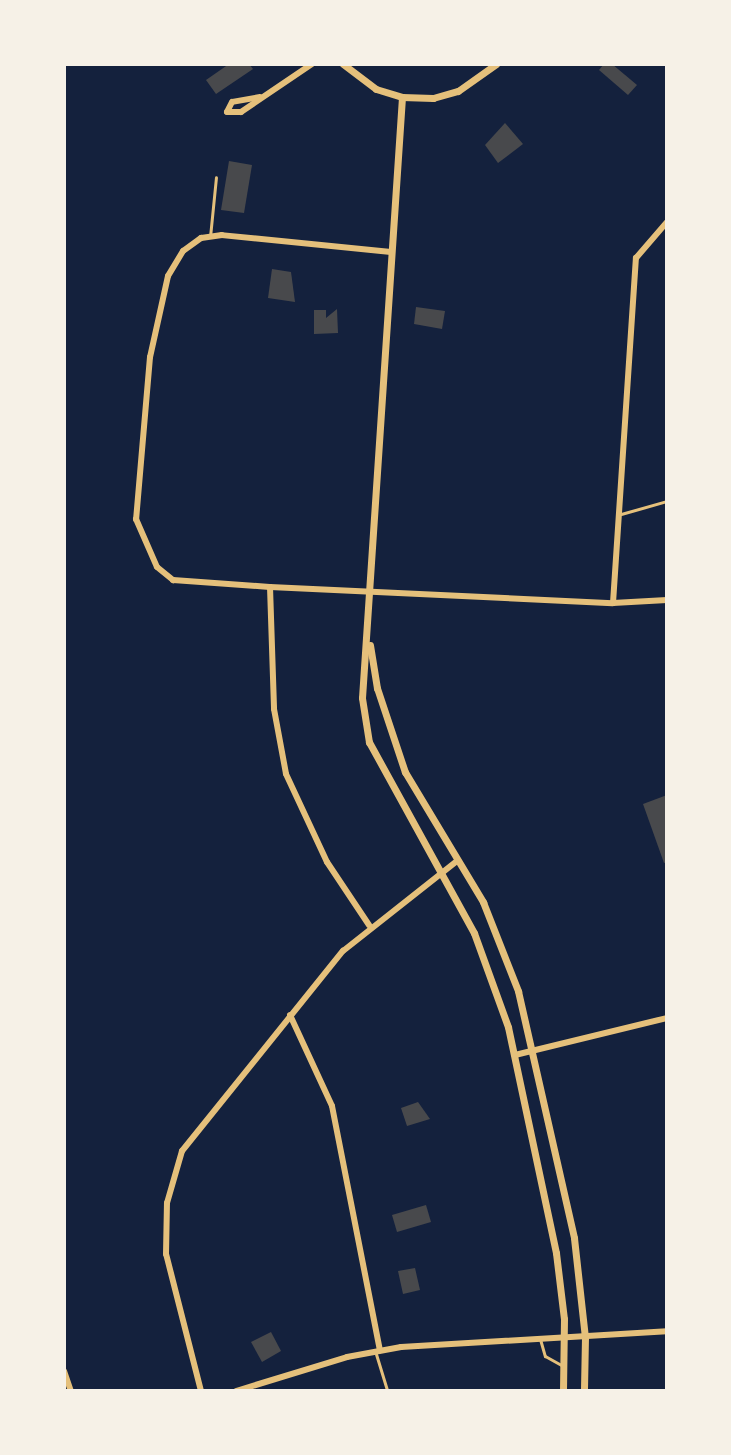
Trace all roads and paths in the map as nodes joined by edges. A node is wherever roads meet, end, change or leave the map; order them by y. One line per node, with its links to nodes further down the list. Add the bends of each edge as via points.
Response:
1 (312, 64): 4 (street)
2 (343, 64): 5 (street, via 376,89)
3 (496, 64): 5 (street, via 458,91 433,98)
4 (260, 97): 4 (street, via 232,102 227,112 241,112)
5 (402, 97): 9 (street)
6 (216, 177): 8 (lane)
7 (667, 222): 11 (street, via 636,258)
8 (210, 237): 9 (street); 12 (street, via 183,251 168,276 150,357 136,519 144,547 173,580)
9 (391, 252): 13 (street)
10 (667, 501): 11 (lane)
11 (621, 514): 15 (street)
12 (270, 587): 13 (street); 19 (street, via 274,709 286,774 327,862)
13 (367, 593): 15 (street); 16 (street)
14 (667, 600): 15 (street)
15 (613, 603)
16 (368, 635): 17 (street, via 377,688 400,760); 18 (street, via 362,698 369,742)
17 (457, 861): 18 (street); 22 (street, via 501,941)
18 (440, 874): 19 (street); 23 (street, via 482,951)
19 (369, 925): 20 (street)
20 (289, 1015): 28 (street, via 332,1106); 32 (street, via 182,1151 172,1176 166,1254)
21 (667, 1018): 22 (street)
22 (534, 1050): 23 (street); 25 (street, via 574,1238)
23 (515, 1055): 26 (street, via 556,1253)
24 (667, 1331): 25 (street)
25 (585, 1337): 26 (street); 36 (street)
26 (565, 1338): 27 (street); 29 (street)
27 (540, 1339): 28 (street); 29 (lane, via 545,1356)
28 (377, 1350): 33 (street); 34 (lane)
29 (564, 1366): 35 (street)
30 (64, 1371): 31 (street)
31 (71, 1391)
32 (201, 1391)
33 (236, 1391)
34 (387, 1391)
35 (563, 1391)
36 (584, 1391)

